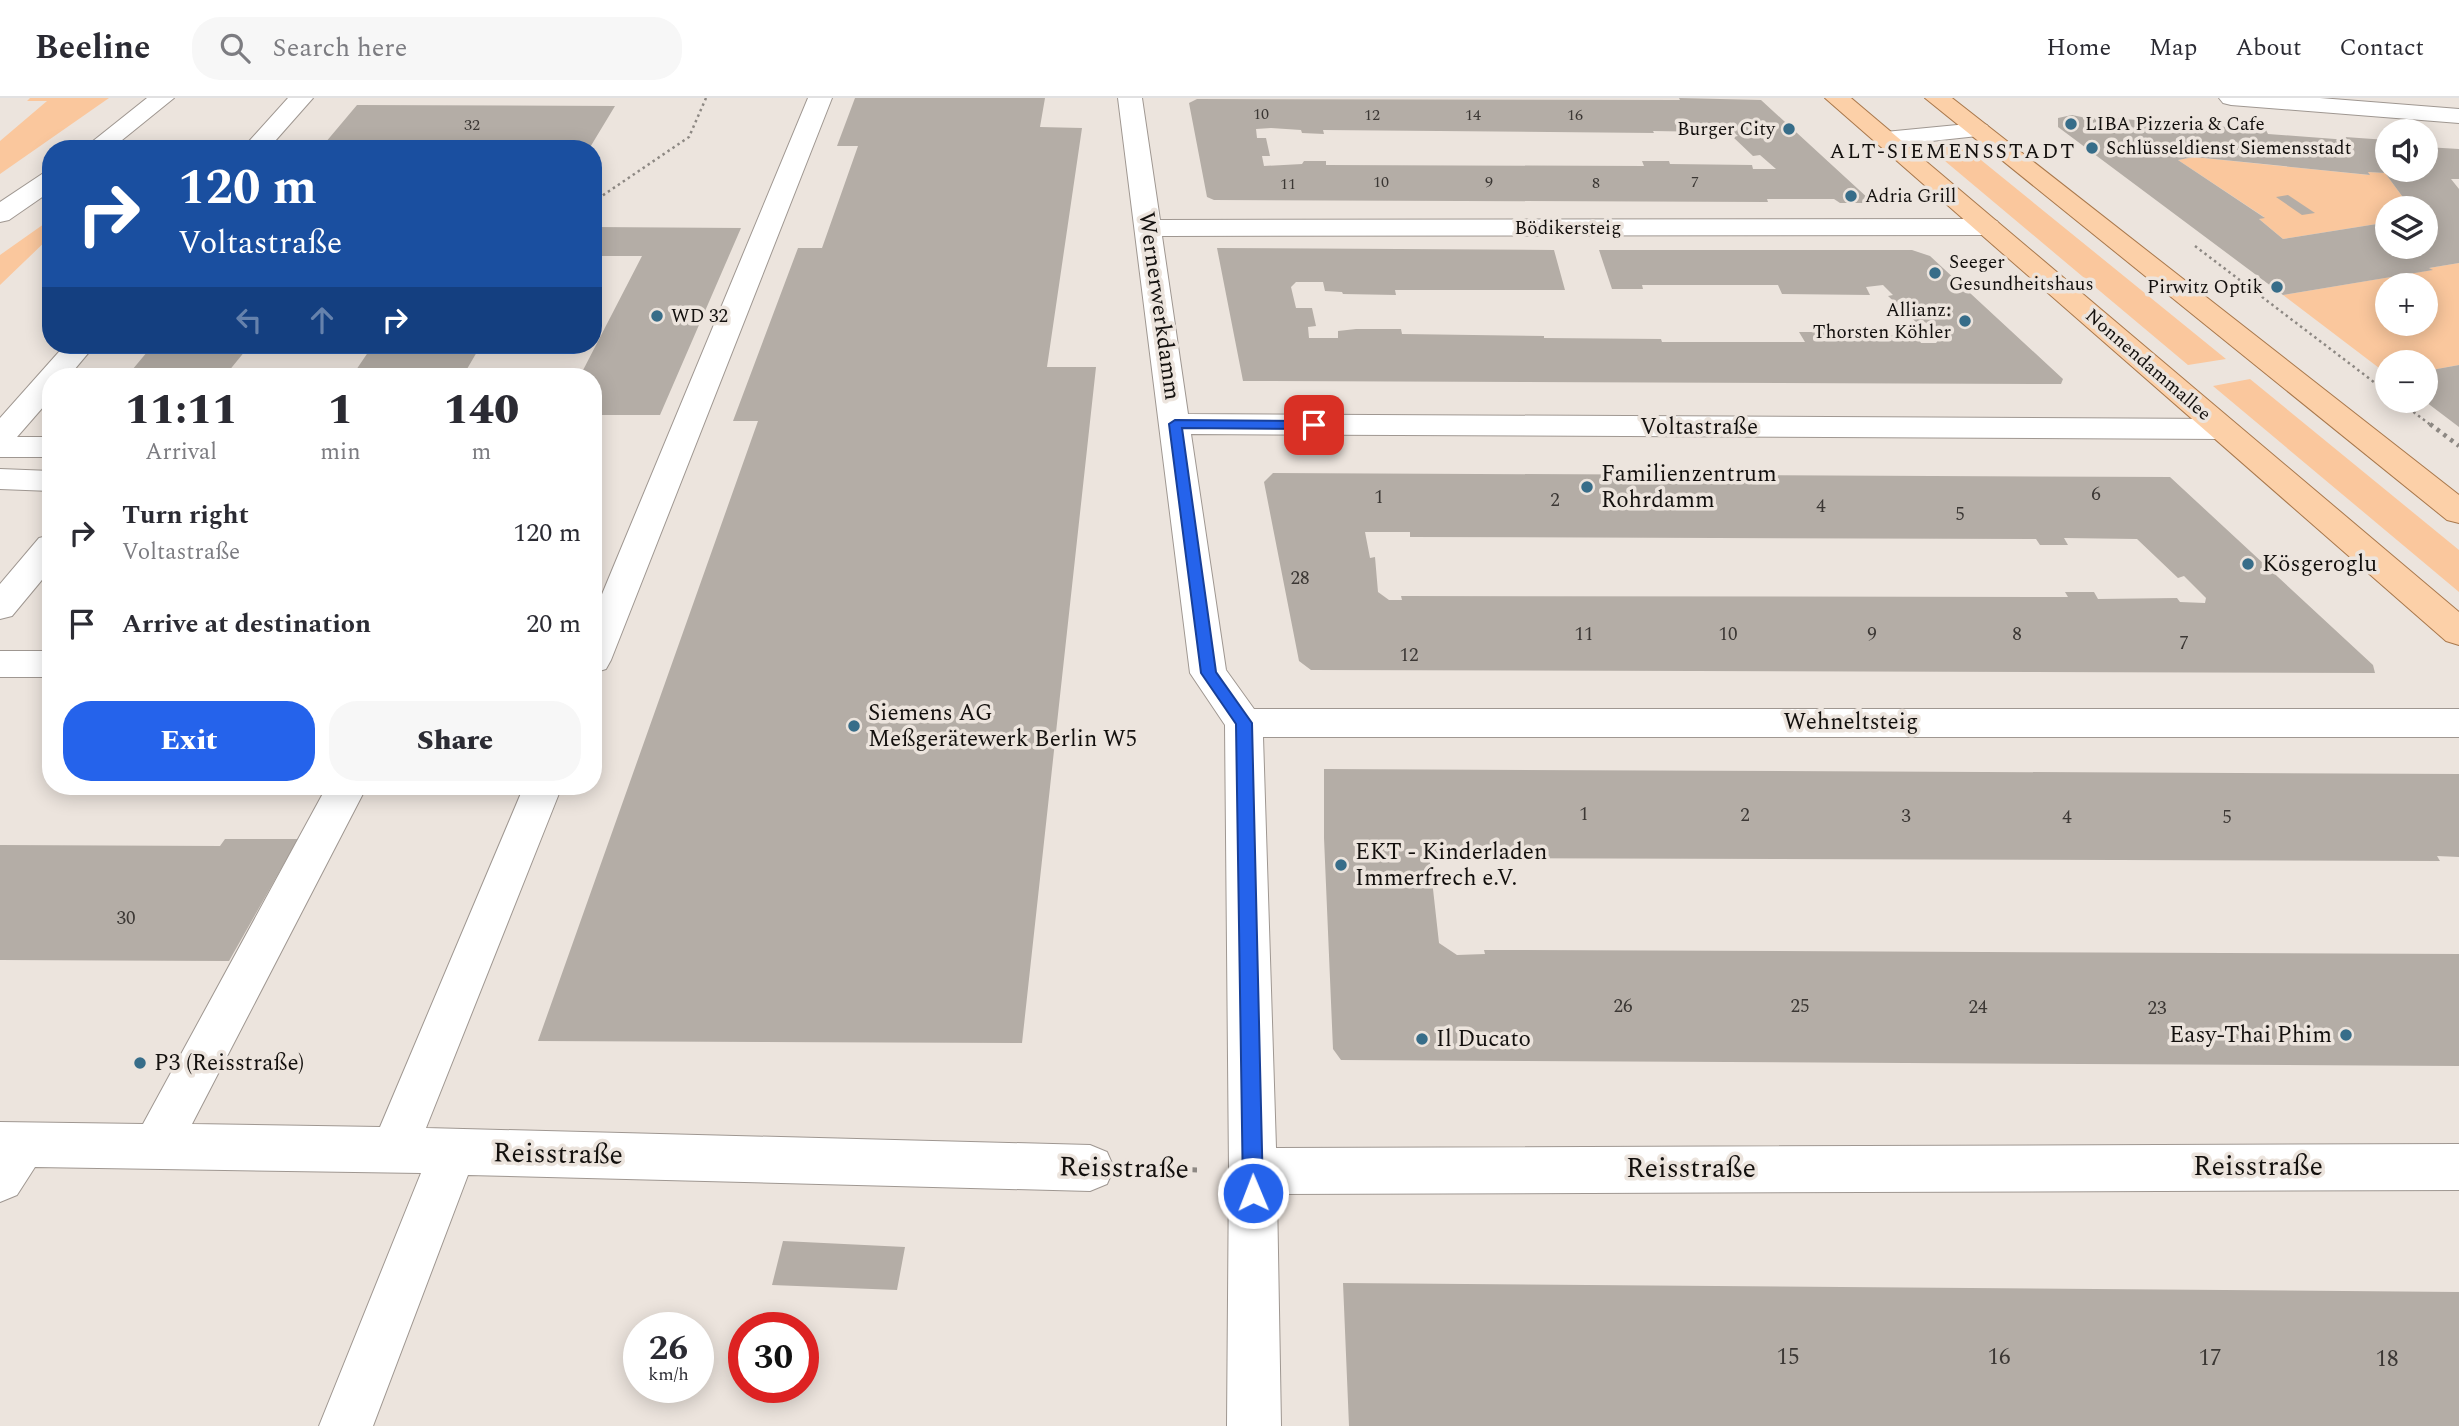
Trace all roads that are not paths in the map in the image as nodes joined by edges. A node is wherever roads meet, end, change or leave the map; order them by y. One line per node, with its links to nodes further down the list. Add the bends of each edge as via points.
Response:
1 (162, 98): 12 (street)
2 (301, 98): 13 (street)
3 (820, 98): 32 (street)
4 (1130, 98): 17 (street, Wernerwerkdamm)
5 (1837, 98): 11 (main road, Nonnendammallee)
6 (1937, 98): 10 (main road)
7 (2231, 98): 8 (street)
8 (2240, 98): 9 (street)
9 (2459, 116)
10 (1978, 130): 11 (street); 28 (main road)
11 (1885, 139): 16 (main road, Nonnendammallee)
12 (107, 140)
13 (262, 140)
14 (42, 185): 15 (street)
15 (0, 214)
16 (1988, 227): 17 (street, Bödikersteig); 22 (main road, Nonnendammallee)
17 (1148, 228): 21 (street, Wernerwerkdamm)
18 (73, 354): 19 (street)
19 (61, 368)
20 (42, 389): 23 (street)
21 (1175, 424): 22 (street, Voltastraße); 35 (street, Wernerwerkdamm, via 1208,673)
22 (2222, 429): 31 (main road, Nonnendammallee)
23 (0, 437)
24 (0, 447): 25 (street)
25 (42, 447)
26 (0, 480): 27 (street)
27 (42, 481)
28 (2459, 512)
29 (42, 557): 30 (street)
30 (0, 607)
31 (2459, 632)
32 (602, 638)
33 (0, 664): 34 (street)
34 (42, 664)
35 (1244, 723): 36 (street, Wehneltsteig); 45 (street)
36 (2459, 723)
37 (343, 795): 39 (street)
38 (539, 795): 40 (street)
39 (156, 1146): 40 (street, Reisstraße); 42 (street, Reisstraße)
40 (394, 1150): 41 (street, Reisstraße)
41 (453, 1152): 44 (street, Reisstraße); 46 (street)
42 (8, 1156)
43 (2459, 1167): 45 (street, Reisstraße)
44 (1090, 1168)
45 (1253, 1171): 47 (street)
46 (346, 1426)
47 (1254, 1426)

